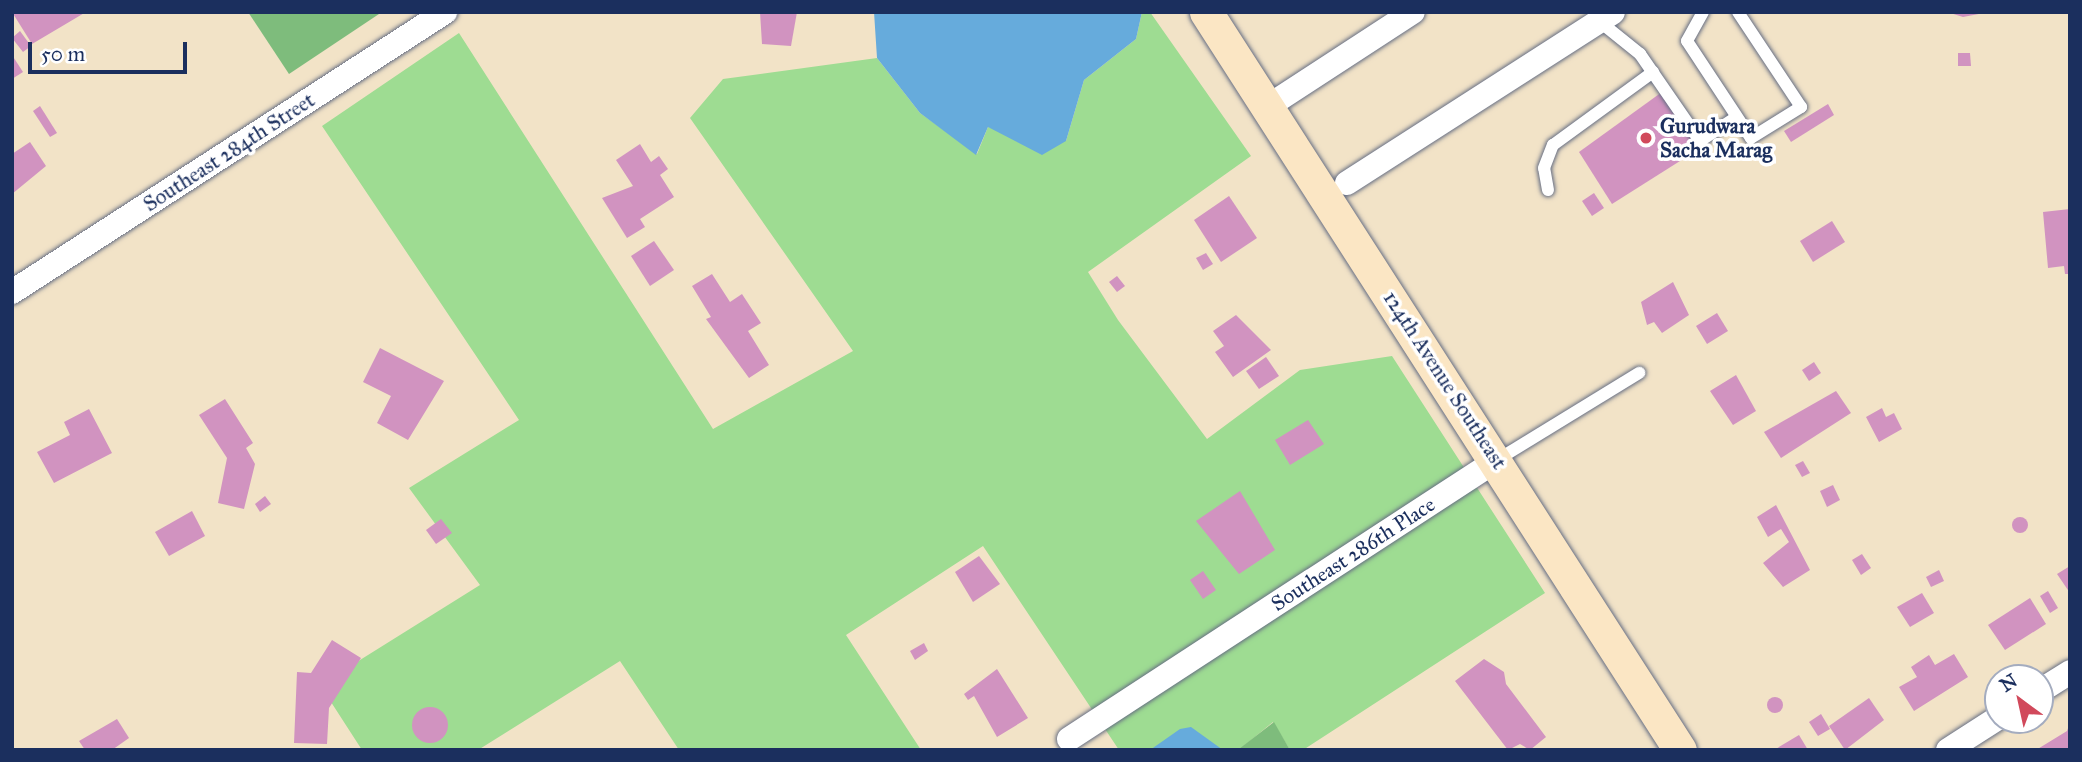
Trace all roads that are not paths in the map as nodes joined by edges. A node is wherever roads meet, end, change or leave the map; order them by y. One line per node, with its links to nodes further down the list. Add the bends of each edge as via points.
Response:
1 (446, 12): 12 (street, Southeast 284th Street)
2 (1206, 12): 8 (street, 124th Avenue Southeast)
3 (1413, 12): 8 (street)
4 (1703, 12): 9 (lane, via 1687,41)
5 (1738, 12): 9 (lane, via 1801,107 1751,138)
6 (1606, 17): 7 (lane); 10 (street)
7 (1653, 72): 9 (lane, via 1700,141); 11 (lane, via 1553,145 1544,168)
8 (1267, 107): 14 (street, 124th Avenue Southeast)
9 (1735, 118)
10 (1347, 183)
11 (1548, 190)
12 (12, 292)
13 (1639, 373): 14 (lane, Southeast 286th Place)
14 (1497, 460): 18 (street, Southeast 286th Place); 19 (street, 124th Avenue Southeast)
15 (2070, 672): 16 (street)
16 (2054, 682)
17 (1984, 727): 20 (street)
18 (1069, 739)
19 (1680, 750)
20 (1948, 750)

